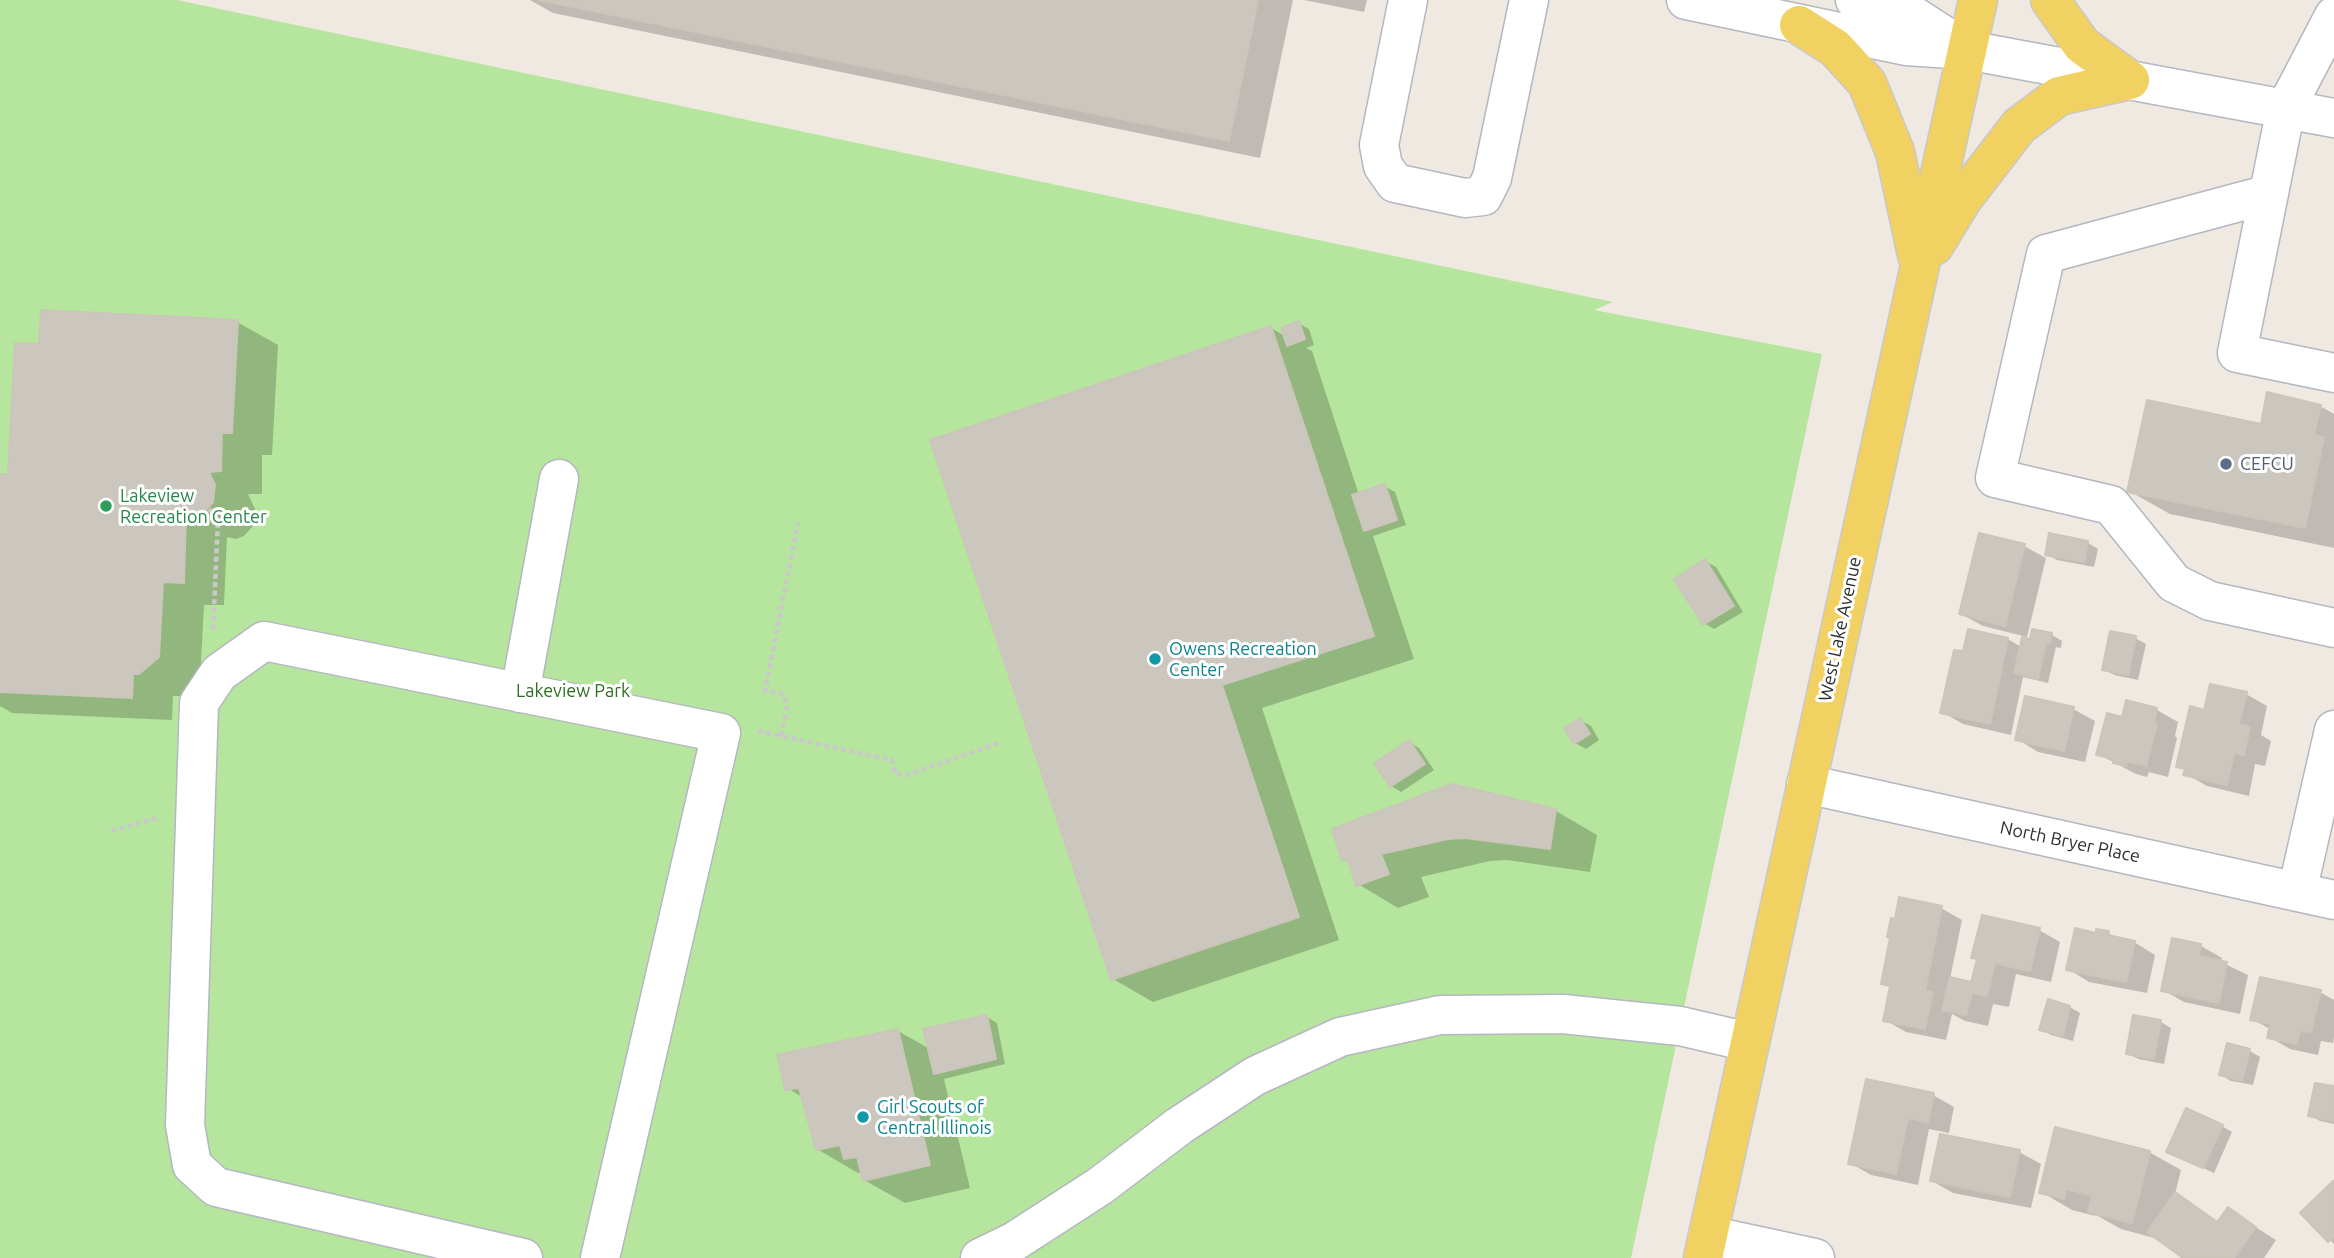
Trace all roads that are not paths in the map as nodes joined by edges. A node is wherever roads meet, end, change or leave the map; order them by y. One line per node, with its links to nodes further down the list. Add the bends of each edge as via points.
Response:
1 (1408, 0): 2 (street, via 1379,145 1383,166 1395,183 1465,198 1483,196 1492,177)
2 (1529, 0)
3 (1686, 0): 8 (street)
4 (1855, 0): 9 (street, via 1909,13)
5 (1978, 0): 9 (main road, West Lake Avenue)
6 (2050, 0): 10 (main road, via 2082,45)
7 (2334, 16): 11 (street)
8 (1799, 24): 9 (street, via 1906,46); 14 (main road, via 1835,48 1867,83 1895,152)
9 (1967, 50): 10 (street); 14 (main road, West Lake Avenue)
10 (2130, 80): 11 (street); 14 (main road, via 2059,96 2019,126 1962,200)
11 (2286, 108): 12 (street); 13 (street)
12 (2334, 118)
13 (2269, 194): 15 (street, via 2237,352); 17 (street, via 2046,254 1995,478 2111,505 2174,583 2210,601)
14 (1919, 268): 20 (main road, West Lake Avenue)
15 (2334, 373)
16 (559, 479): 18 (street)
17 (2334, 628)
18 (520, 693): 25 (street, via 264,641 219,673 199,704 185,1125 192,1165 216,1187); 26 (street, via 722,733)
19 (2334, 730): 21 (street)
20 (1806, 783): 21 (street, North Bryer Place); 23 (main road, West Lake Avenue)
21 (2297, 892): 22 (street, North Bryer Place)
22 (2334, 900)
23 (1749, 1042): 24 (main road, West Lake Avenue); 27 (street, via 1680,1026 1563,1014 1440,1015 1340,1037 1255,1076 1100,1186)
24 (1706, 1247): 28 (street)
25 (523, 1258)
26 (600, 1258)
27 (981, 1258)
28 (1815, 1258)

